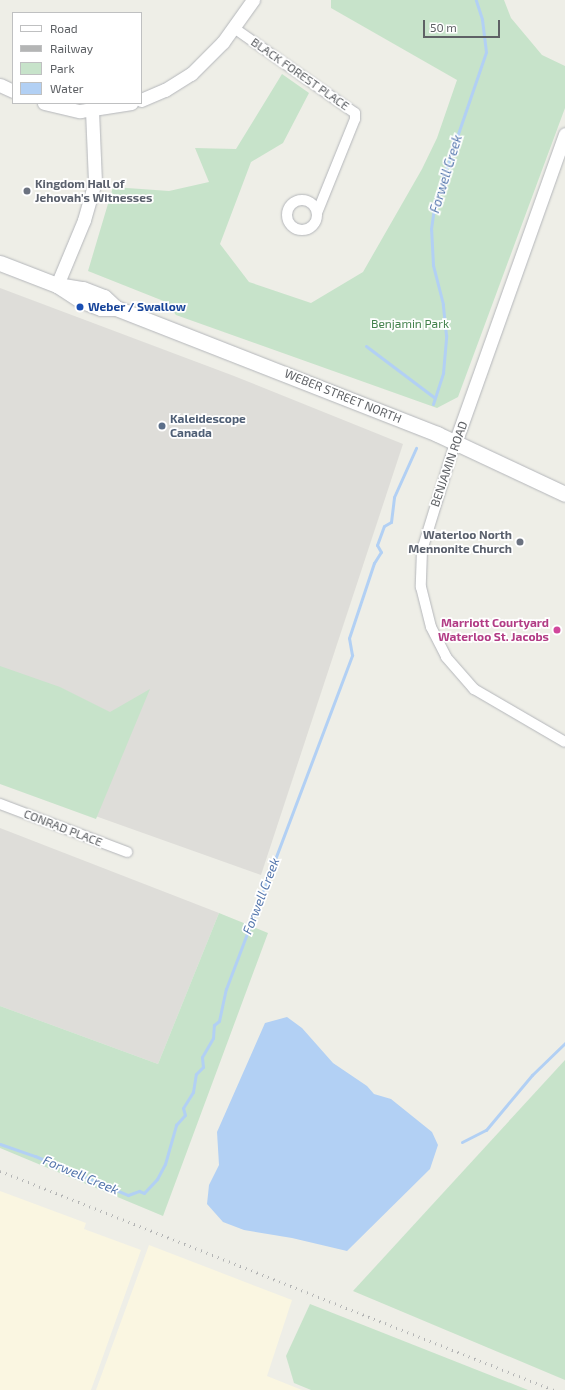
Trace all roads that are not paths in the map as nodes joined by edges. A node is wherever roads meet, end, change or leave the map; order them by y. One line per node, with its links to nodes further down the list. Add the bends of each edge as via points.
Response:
1 (253, 0): 2 (street)
2 (234, 28): 5 (street, via 191,74 165,90); 10 (street, BLACK FOREST PLACE, via 355,113 355,119)
3 (0, 85): 4 (street)
4 (12, 91)
5 (142, 100)
6 (48, 104): 8 (street)
7 (126, 104): 8 (street)
8 (92, 111): 12 (street, via 95,182 84,220)
9 (565, 134): 13 (street, BENJAMIN ROAD)
10 (317, 213)
11 (0, 263): 12 (main road, WEBER STREET NORTH)
12 (57, 285): 13 (main road, WEBER STREET NORTH, via 80,300 101,308 116,308)
13 (455, 442): 14 (main road, WEBER STREET NORTH); 15 (street, BENJAMIN ROAD, via 428,527 422,556 423,600 434,633 446,657 474,689)
14 (565, 494)
15 (565, 742)
16 (0, 804): 17 (street, CONRAD PLACE)
17 (127, 852)

